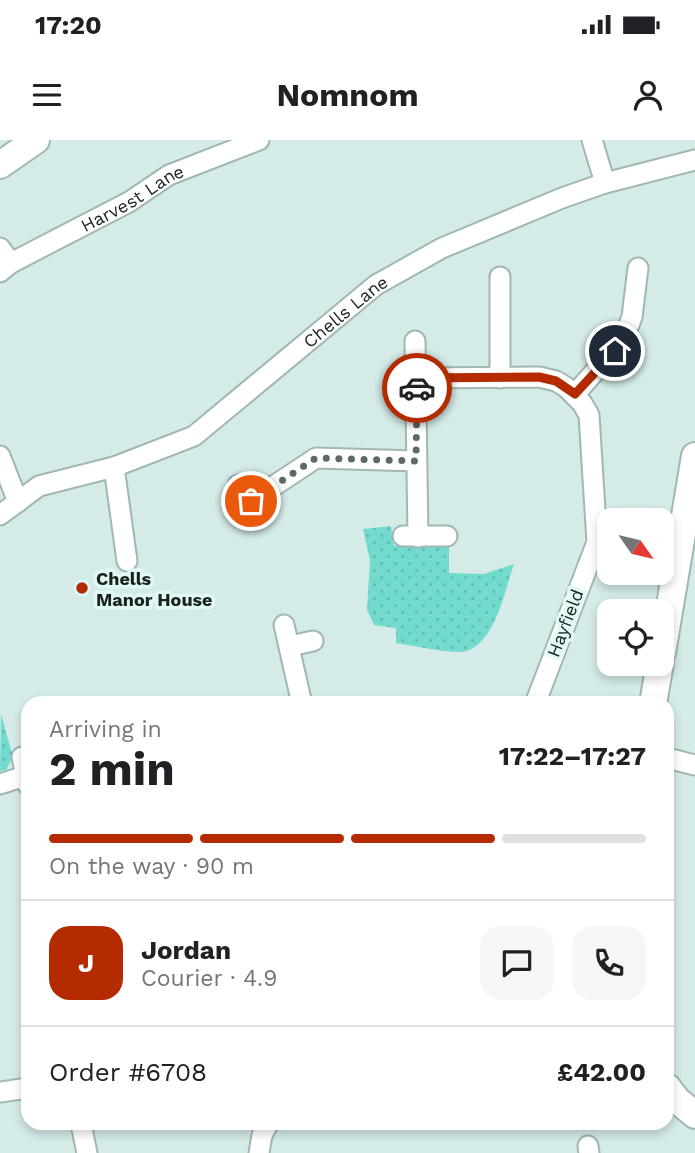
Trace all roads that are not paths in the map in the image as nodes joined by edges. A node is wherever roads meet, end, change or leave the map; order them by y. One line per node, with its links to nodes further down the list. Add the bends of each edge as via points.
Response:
1 (36, 140): 5 (street)
2 (259, 140): 7 (street, Harvest Lane, via 169,175 129,202)
3 (592, 140): 6 (street)
4 (695, 160): 6 (street, Chells Lane)
5 (0, 165)
6 (606, 183): 17 (street, Chells Lane, via 442,248 376,285 194,436)
7 (4, 261)
8 (638, 268): 13 (street, via 629,330)
9 (500, 277): 12 (street)
10 (415, 341): 11 (street)
11 (417, 378): 12 (street); 16 (street)
12 (500, 378): 13 (street, via 550,380)
13 (575, 394): 20 (street, Hayfield, via 589,415)
14 (0, 456): 19 (street)
15 (695, 456): 23 (street)
16 (416, 461): 18 (street, via 316,458 254,510); 22 (street, via 410,536)
17 (114, 467): 19 (street, Chells Lane, via 39,486); 25 (street)
18 (238, 485)
19 (18, 502): 21 (street, Chells Lane)
20 (599, 508)
21 (0, 515)
22 (447, 536)
23 (674, 536)
24 (597, 557): 31 (street, Hayfield)
25 (127, 561)
26 (285, 625): 28 (street)
27 (313, 641): 28 (street)
28 (290, 646): 30 (street)
29 (658, 676): 32 (street)
30 (300, 696)
31 (538, 696)
32 (654, 696)
33 (674, 760): 34 (street)
34 (695, 765)
35 (21, 775): 36 (street)
36 (0, 784)
37 (21, 1089): 38 (street)
38 (0, 1092)
39 (674, 1096): 40 (street)
40 (695, 1115)
41 (83, 1130): 43 (street)
42 (265, 1130): 44 (street)
43 (87, 1153)
44 (259, 1153)

